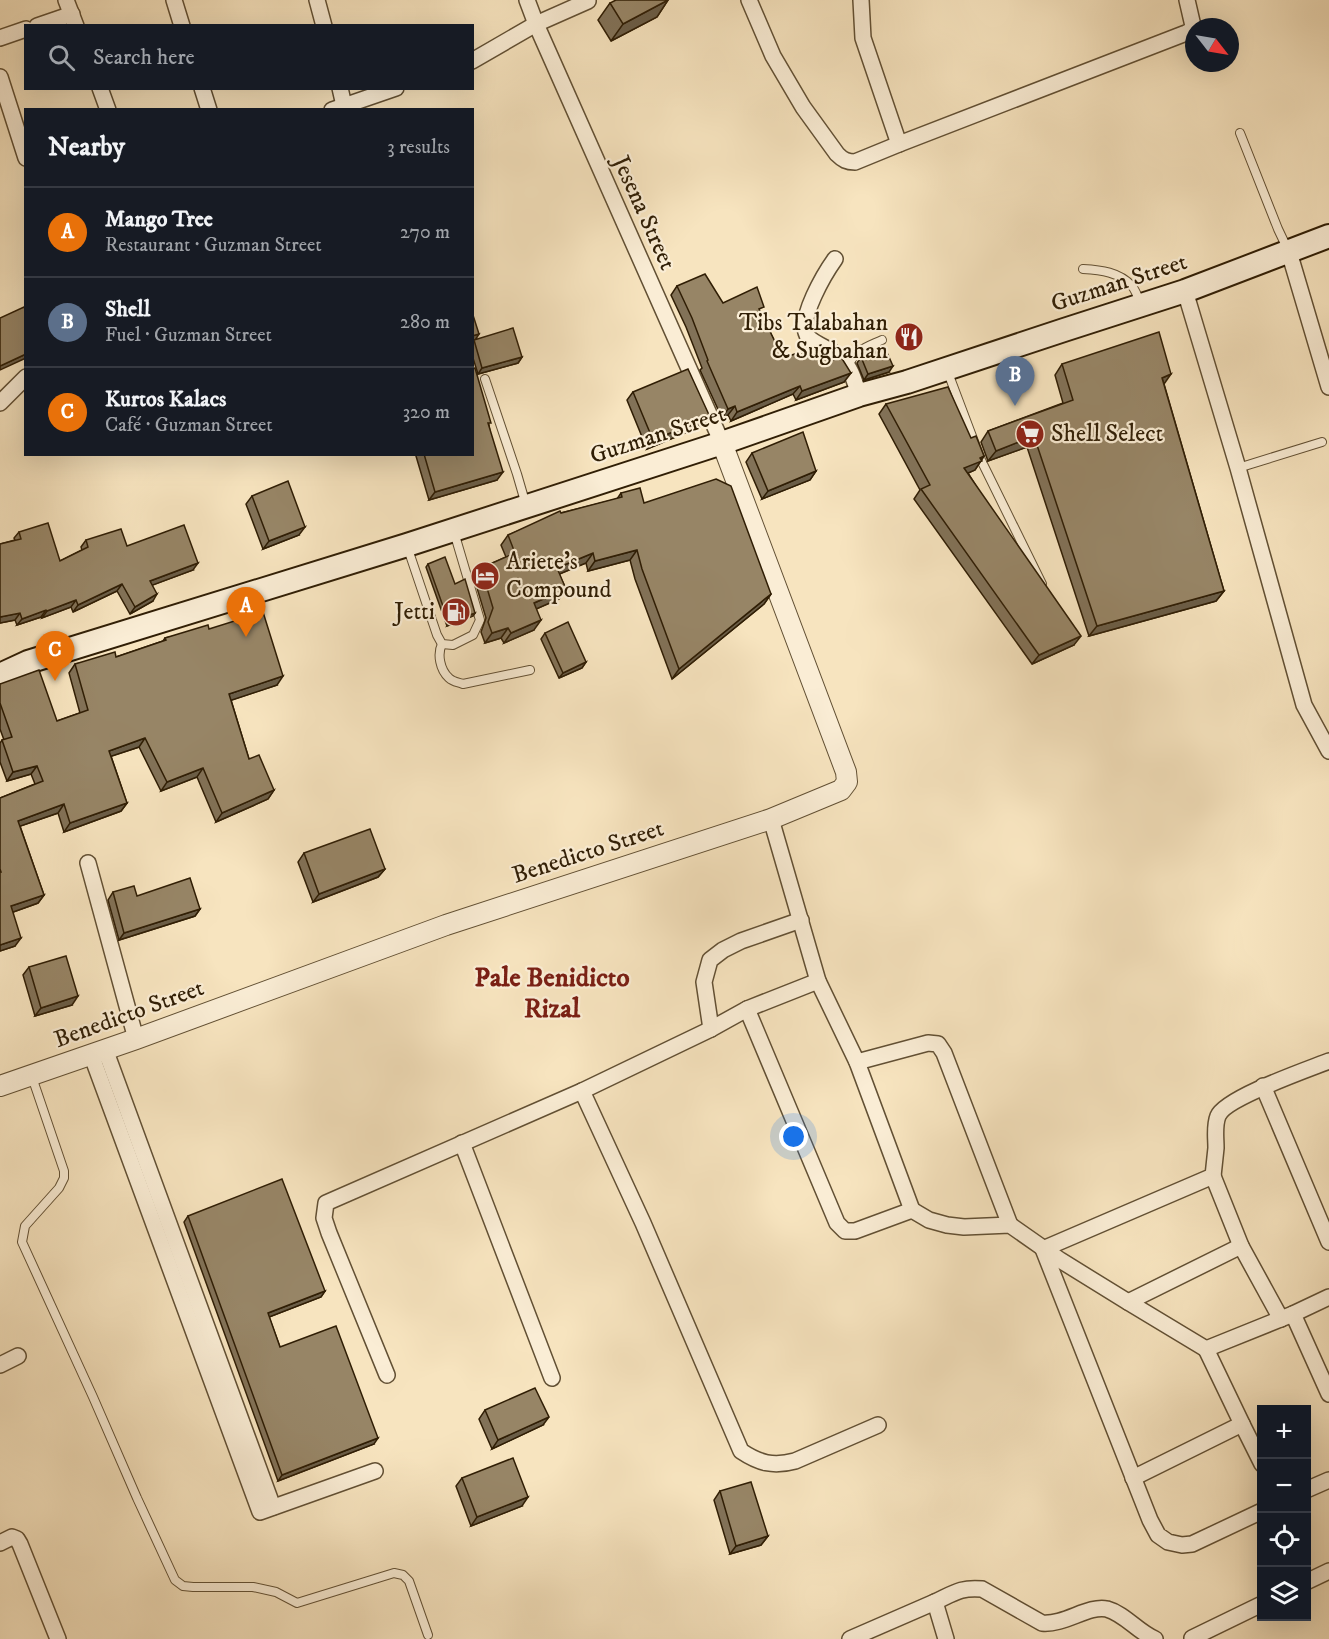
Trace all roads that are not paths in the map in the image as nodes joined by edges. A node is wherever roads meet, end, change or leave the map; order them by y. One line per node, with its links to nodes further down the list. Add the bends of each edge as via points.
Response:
1 (174, 0): 10 (street)
2 (317, 0): 11 (street)
3 (527, 0): 12 (street, Jesena Street)
4 (749, 0): 25 (street, via 772,56 803,107 843,160 855,162)
5 (861, 0): 25 (street, via 863,38)
6 (1187, 0): 25 (street, via 1193,26 1186,33)
7 (588, 1): 12 (street)
8 (71, 13): 9 (street)
9 (42, 24)
10 (181, 24)
11 (323, 24)
12 (536, 24): 15 (street); 42 (street, Jesena Street)
13 (24, 30): 14 (street)
14 (0, 38)
15 (474, 60)
16 (0, 77): 26 (street)
17 (101, 90): 21 (street)
18 (203, 90): 22 (street)
19 (340, 90): 23 (street)
20 (390, 90): 23 (street)
21 (107, 108)
22 (208, 108)
23 (340, 108)
24 (1240, 133): 28 (lane)
25 (899, 144)
26 (24, 152)
27 (1329, 236): 28 (main road, Guzman Street)
28 (1289, 252): 31 (main road, Guzman Street); 38 (street)
29 (835, 259): 34 (street, via 813,300 805,322 806,334)
30 (1083, 269): 32 (lane, via 1119,276 1133,287)
31 (1185, 291): 32 (main road, Guzman Street); 43 (street)
32 (1141, 306): 35 (main road, Guzman Street)
33 (882, 340): 34 (lane, via 858,351)
34 (848, 366): 39 (street)
35 (947, 369): 39 (main road, Guzman Street); 47 (lane, via 981,460)
36 (24, 379): 40 (street)
37 (485, 379): 44 (lane)
38 (1329, 387)
39 (859, 395): 42 (main road, Guzman Street)
40 (0, 403)
41 (1323, 442): 43 (lane)
42 (722, 443): 44 (main road, Guzman Street); 54 (street, Benedicto Street, via 846,772 847,782 841,790)
43 (1238, 468): 53 (street, via 1304,705)
44 (526, 506): 45 (main road, Guzman Street)
45 (454, 530): 46 (main road, Guzman Street); 48 (lane, via 480,620 473,635 453,645)
46 (407, 545): 48 (lane); 50 (main road, Guzman Street)
47 (1047, 596)
48 (442, 644): 51 (lane, via 440,662 453,681 464,684)
49 (0, 661): 50 (main road)
50 (28, 662): 52 (main road, Guzman Street)
51 (530, 670)
52 (0, 675)
53 (1329, 751)
54 (771, 819): 56 (street); 60 (street, Benedicto Street, via 446,925)
55 (88, 863): 60 (street)
56 (801, 920): 57 (street); 59 (street, via 741,941 710,960 704,981)
57 (818, 981): 58 (street); 63 (street)
58 (747, 1009): 59 (street); 70 (street, via 837,1222 844,1230 855,1231)
59 (711, 1029): 67 (street)
60 (136, 1039): 61 (street, Benedicto Street)
61 (98, 1052): 64 (street, Benedicto Street); 87 (street, via 267,1510)
62 (1329, 1061): 66 (street)
63 (857, 1062): 70 (street); 71 (street, via 928,1043 938,1044)
64 (32, 1076): 65 (street, Benedicto Street); 97 (lane, via 64,1178 26,1226 22,1242 175,1580 193,1587 253,1587 276,1592 297,1603 394,1573 409,1581)
65 (1, 1084)
66 (1263, 1086): 69 (street, via 1219,1114); 72 (street)
67 (582, 1091): 68 (street); 85 (street, via 741,1451 763,1462 781,1465)
68 (462, 1143): 81 (street, via 326,1203 324,1218 329,1233); 82 (street)
69 (1213, 1176): 73 (street); 74 (street)
70 (912, 1210): 71 (street, via 947,1225)
71 (1010, 1225): 74 (street)
72 (1329, 1242)
73 (1242, 1246): 76 (street); 77 (street)
74 (1043, 1249): 76 (street); 88 (street)
75 (1329, 1297): 77 (street)
76 (1128, 1302): 78 (street)
77 (1287, 1316): 78 (street); 83 (street)
78 (1206, 1349): 84 (street)
79 (18, 1356): 80 (street)
80 (0, 1365)
81 (387, 1375)
82 (552, 1378)
83 (1329, 1394)
84 (1242, 1424): 86 (street); 88 (street)
85 (878, 1425)
86 (1260, 1459)
87 (375, 1471)
88 (1133, 1478): 91 (street, via 1158,1535 1168,1542 1192,1544)
89 (1329, 1480): 90 (street)
90 (1311, 1488)
91 (1257, 1512)
92 (0, 1543): 98 (street, via 12,1537 17,1539)
93 (1329, 1571): 94 (street)
94 (1311, 1580)
95 (935, 1602): 99 (street); 100 (street); 101 (street, via 964,1588 982,1589 1034,1620 1051,1624 1103,1608)
96 (1257, 1606): 102 (street)
97 (428, 1635)
98 (58, 1639)
99 (850, 1639)
100 (946, 1639)
101 (1155, 1639)
102 (1190, 1639)

